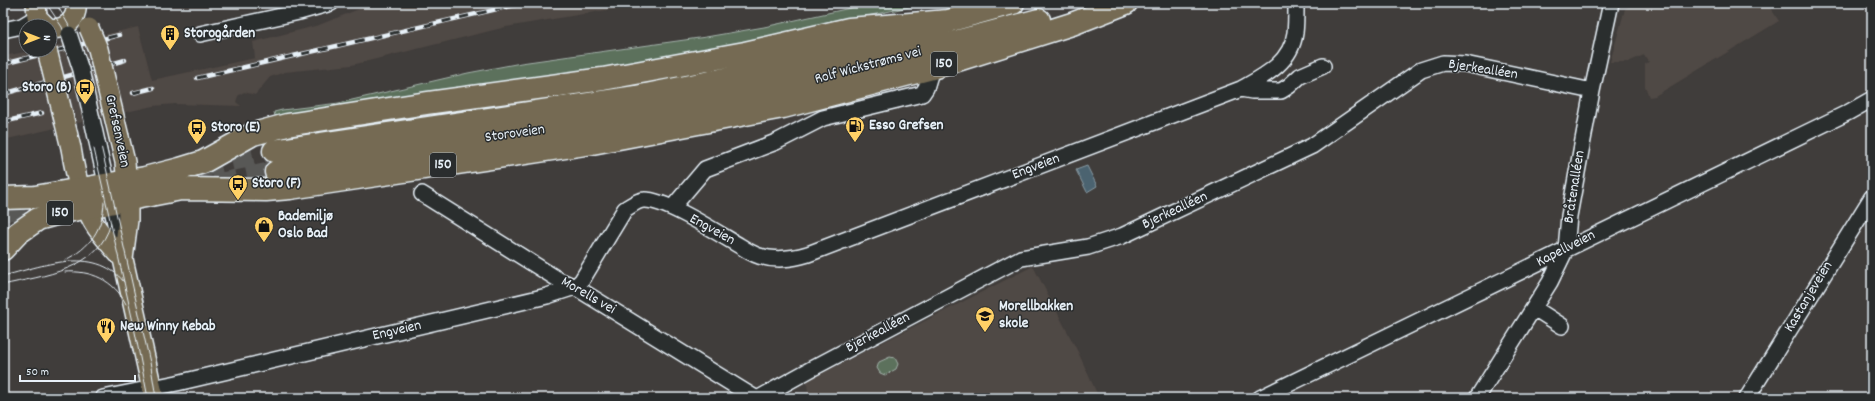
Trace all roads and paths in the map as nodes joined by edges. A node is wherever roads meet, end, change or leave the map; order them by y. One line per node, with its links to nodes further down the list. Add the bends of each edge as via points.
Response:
1 (331, 3): 10 (street)
2 (1013, 3): 8 (highway, Rolf Wickstrøms vei / 150)
3 (1098, 3): 14 (highway, Rolf Wickstrøms vei / 150, via 939,47)
4 (1126, 3): 13 (highway, 150, via 1072,24)
5 (1611, 3): 16 (street, Bråtenalléen)
6 (1296, 8): 15 (street, Engveien, via 1295,34 1290,49 1281,63)
7 (51, 17): 9 (street); 22 (street, bridge, via 81,70 97,142); 22 (main road, Grefsenveien, bridge, via 89,28 98,49 119,137)
8 (948, 21): 14 (highway, Rolf Wickstrøms vei / 150); 22 (highway, 150, via 849,29 745,53 611,78 287,125 253,134 203,162)
9 (3, 30)
10 (200, 34)
11 (49, 58): 26 (main road, Grefsenveien, bridge)
12 (1323, 66): 15 (street, via 1300,76 1281,91)
13 (932, 68): 18 (highway, 150); 19 (street, via 922,94 823,118)
14 (752, 84): 20 (highway, Storoveien / 150, via 636,97); 21 (highway, Storoveien / 150, via 638,116)
15 (1241, 89): 27 (street, Engveien, via 793,259 775,260 758,256)
16 (1592, 91): 29 (street, Bråtenalléen, via 1569,216); 37 (street, Bjerkealléen, via 1464,64 1443,62 1421,70 1312,146 1284,160 1122,236 1088,247 1021,258)
17 (1872, 99): 29 (street, Kapellveien)
18 (783, 107): 19 (street, via 798,115); 22 (highway, 150, via 592,143 297,187 266,190 181,189)
19 (801, 128): 27 (street, via 776,142 705,169)
20 (274, 151)
21 (276, 172)
22 (118, 192): 26 (highway, 150); 30 (main road, Grefsenveien, via 128,220)
23 (422, 194): 31 (street, Morells vei, via 558,280)
24 (1872, 197): 40 (street, Kastanjeveien)
25 (3, 198): 26 (highway, 150)
26 (84, 198): 28 (highway, 150, via 38,219 18,233); 30 (main road, Grefsenveien, via 96,227)
27 (672, 208): 31 (street, Engveien, via 644,200 625,210 582,280)
28 (3, 249)
29 (1566, 249): 32 (street, Bråtenalléen); 38 (street, Kapellveien)
30 (123, 259): 34 (main road, Grefsenveien)
31 (575, 287): 34 (street, Engveien); 36 (street, Morells vei)
32 (1534, 308): 33 (street); 39 (street, Bråtenalléen)
33 (1562, 326)
34 (155, 395): 35 (street, Engveien)
35 (104, 398)
36 (755, 398)
37 (759, 398)
38 (1260, 398)
39 (1477, 398)
40 (1747, 398)

